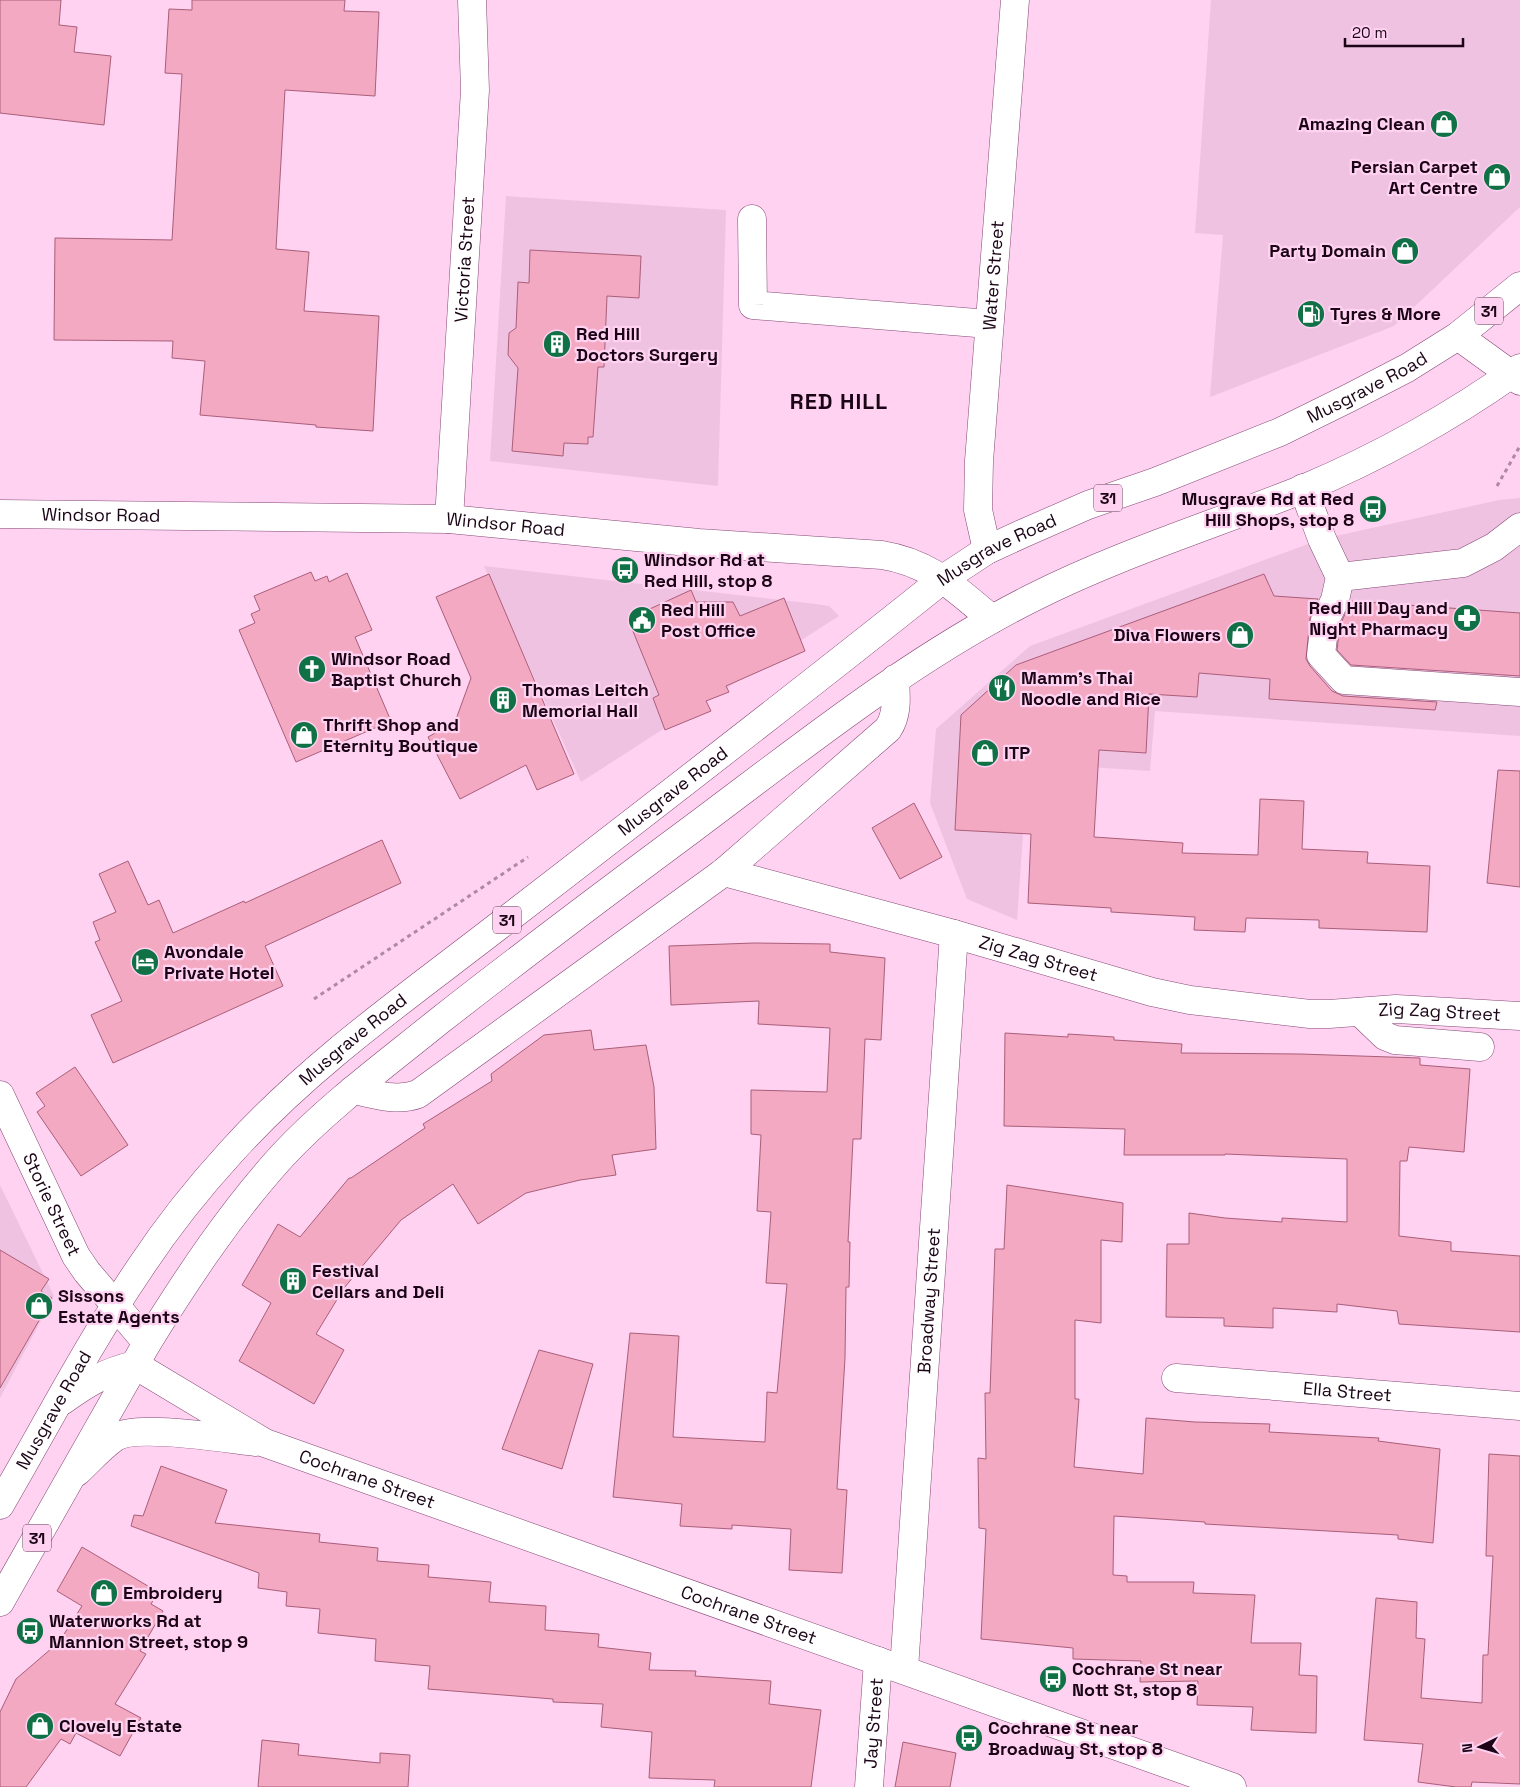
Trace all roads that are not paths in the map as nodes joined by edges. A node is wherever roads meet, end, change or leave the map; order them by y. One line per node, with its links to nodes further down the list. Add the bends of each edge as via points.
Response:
1 (472, 0): 10 (street, Victoria Street, via 475,90)
2 (1015, 0): 5 (street, Water Street)
3 (752, 219): 5 (street, via 753,305)
4 (1520, 286): 6 (street, Musgrave Road / 31)
5 (989, 324): 12 (street, Water Street, via 978,485 978,510)
6 (1458, 336): 7 (street); 12 (street, Musgrave Road / 31, via 1407,368 1280,432 1088,505)
7 (1517, 374): 8 (street, 31, via 1395,446)
8 (1303, 488): 13 (street); 15 (street, 31, via 1116,561 1037,595)
9 (0, 514): 10 (street, Windsor Road)
10 (449, 519): 14 (street, Windsor Road, via 699,543 882,555 912,562)
11 (1520, 527): 13 (street, via 1494,547 1463,563)
12 (987, 550): 14 (street, Musgrave Road / 31)
13 (1340, 577): 17 (street, via 1335,600 1325,620 1321,656 1344,680)
14 (943, 579): 15 (street, Windsor Road); 25 (street, Musgrave Road / 31, via 324,1061 269,1112 188,1202)
15 (992, 619): 16 (street, 31)
16 (896, 679): 18 (street, via 896,712 888,729); 23 (street, 31, via 605,893)
17 (1520, 692)
18 (724, 872): 19 (street, Zig Zag Street); 23 (street, via 418,1094 398,1098)
19 (954, 934): 20 (street, Zig Zag Street, via 1152,992 1190,1000 1310,1014); 35 (street, Broadway Street)
20 (1360, 1012): 21 (street, Zig Zag Street, via 1396,1008); 22 (street, Zig Zag Street, via 1385,1036 1394,1040)
21 (1520, 1016)
22 (1480, 1047)
23 (353, 1090): 26 (street, 31, via 285,1153 260,1182 220,1232)
24 (0, 1095): 25 (street, Storie Street, via 76,1256)
25 (116, 1306): 26 (street, Storie Street); 29 (street, Musgrave Road / 31)
26 (141, 1354): 29 (street, via 119,1369 96,1378); 30 (street, Cochrane Street); 31 (street, 31)
27 (1176, 1378): 28 (street, Ella Street)
28 (1520, 1406)
29 (55, 1410): 32 (street, Musgrave Road / 31)
30 (265, 1443): 31 (street, Cochrane Street, via 151,1431 132,1432 115,1437); 34 (street, Cochrane Street)
31 (73, 1475): 33 (street, 31)
32 (0, 1505)
33 (0, 1602)
34 (878, 1660): 35 (street, Cochrane Street); 36 (street, Jay Street)
35 (904, 1669): 37 (street, Cochrane Street)
36 (869, 1787)
37 (1232, 1787)

